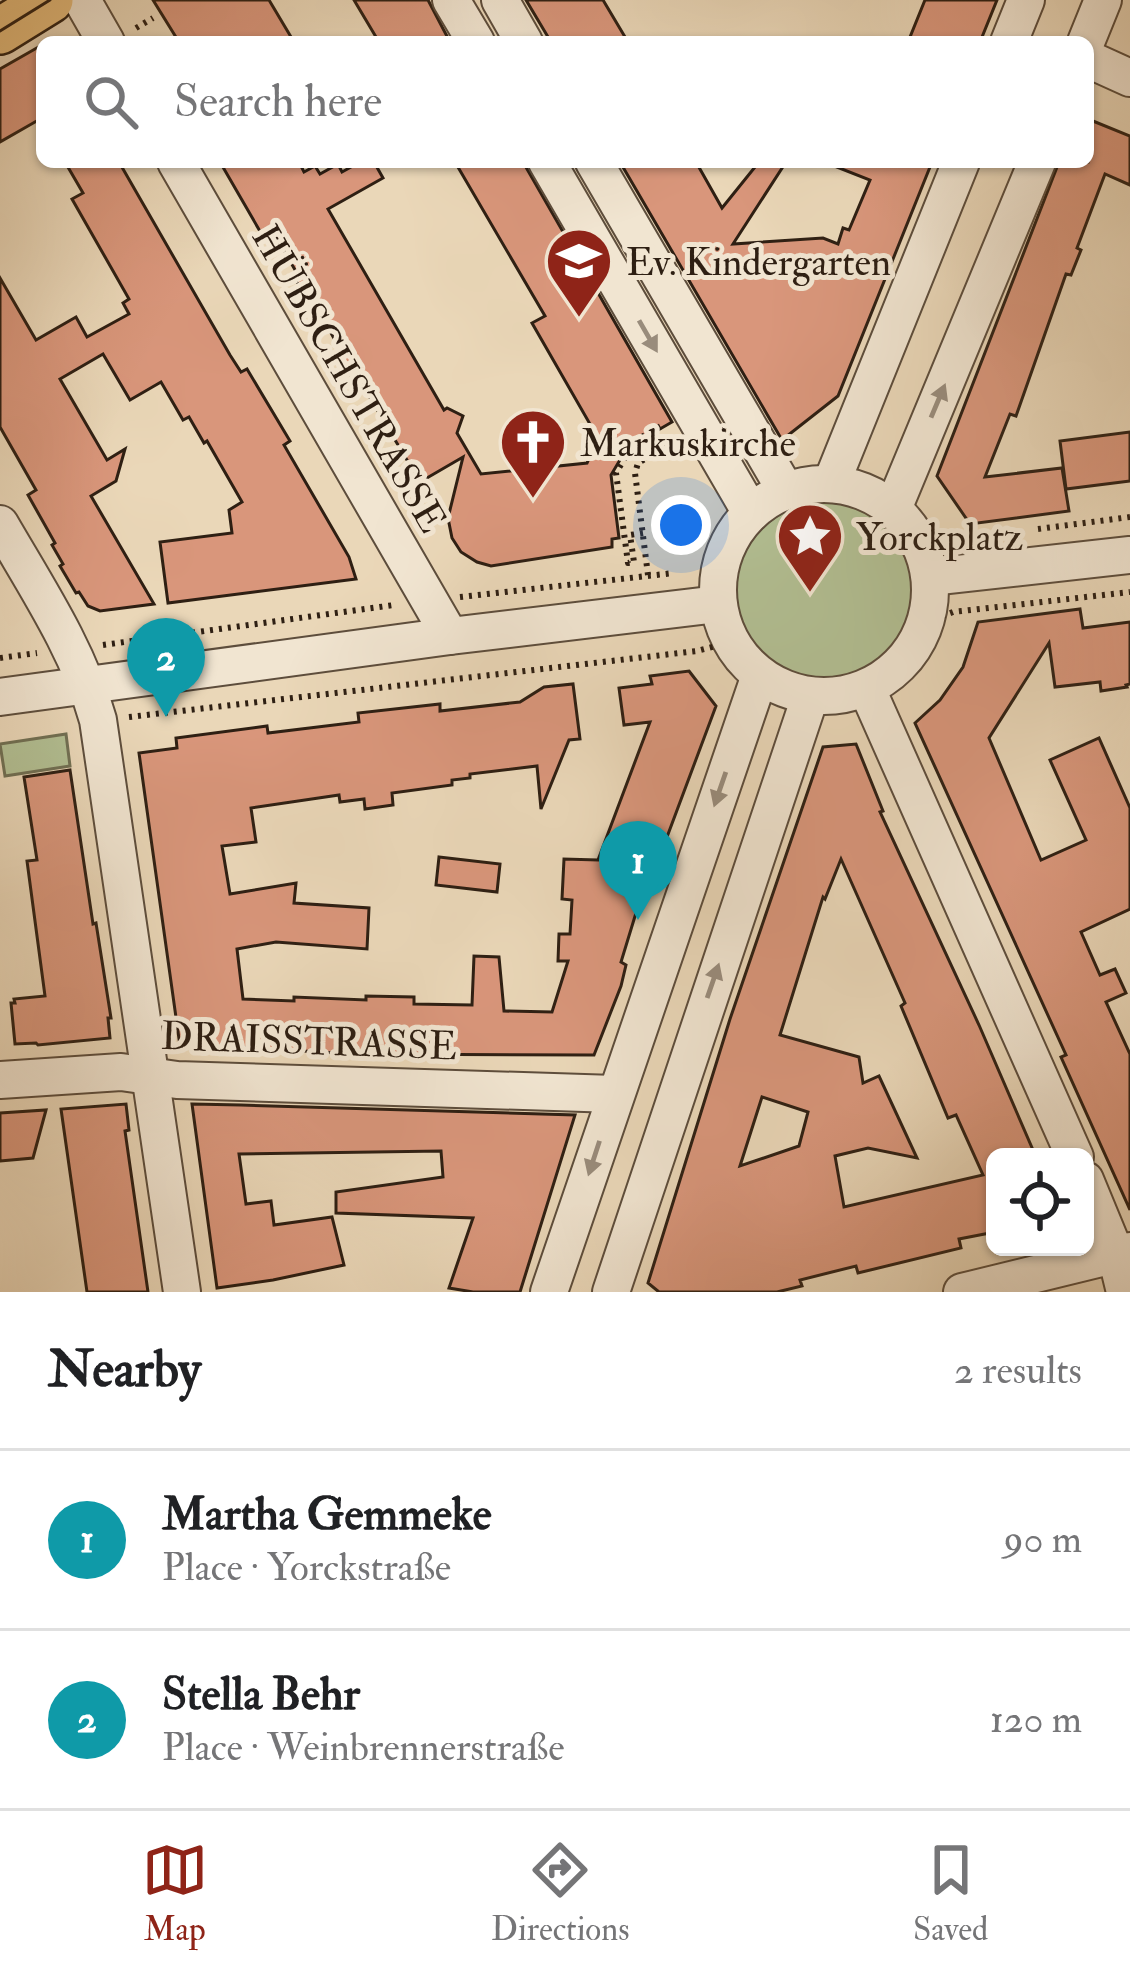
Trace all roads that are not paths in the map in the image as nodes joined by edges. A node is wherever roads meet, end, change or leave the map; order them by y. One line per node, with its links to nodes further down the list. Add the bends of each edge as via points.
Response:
1 (50, 0): 7 (main road)
2 (82, 0): 8 (street)
3 (451, 0): 9 (street)
4 (500, 0): 10 (street)
5 (1026, 0): 11 (street)
6 (1103, 0): 12 (street)
7 (0, 31)
8 (103, 36)
9 (472, 36)
10 (521, 36)
11 (1011, 36)
12 (1089, 36)
13 (1094, 62): 14 (street)
14 (1130, 78)
15 (179, 168): 28 (street, HÜBSCHSTRASSE)
16 (550, 168): 22 (street, one-way to 22, via 685,424)
17 (598, 168): 21 (street)
18 (959, 168): 20 (street)
19 (1035, 168): 24 (street, one-way to 19)
20 (831, 484): 21 (street); 24 (street, via 862,490)
21 (786, 490): 22 (street)
22 (751, 513): 27 (street, via 730,540)
23 (0, 524): 33 (street, via 72,649)
24 (918, 529): 26 (street)
25 (1130, 555): 26 (street)
26 (930, 577): 30 (street, via 925,623 904,661)
27 (718, 587): 28 (street); 29 (street, via 730,642)
28 (450, 636): 33 (street)
29 (759, 678): 32 (street); 34 (street, one-way to 34)
30 (867, 689): 32 (street); 39 (street)
31 (0, 697): 33 (street)
32 (810, 698): 35 (street, one-way to 32)
33 (93, 703): 36 (street)
34 (636, 1033): 35 (street); 38 (street)
35 (690, 1050): 44 (street)
36 (151, 1076): 37 (street, DRAISSTRASSE); 38 (street, DRAISSTRASSE); 42 (street)
37 (0, 1080)
38 (615, 1094): 43 (street, one-way to 43)
39 (1071, 1148)
40 (1094, 1197): 41 (street)
41 (1123, 1253): 45 (street); 46 (street)
42 (182, 1292)
43 (549, 1292)
44 (611, 1292)
45 (962, 1292)
46 (1124, 1292)

